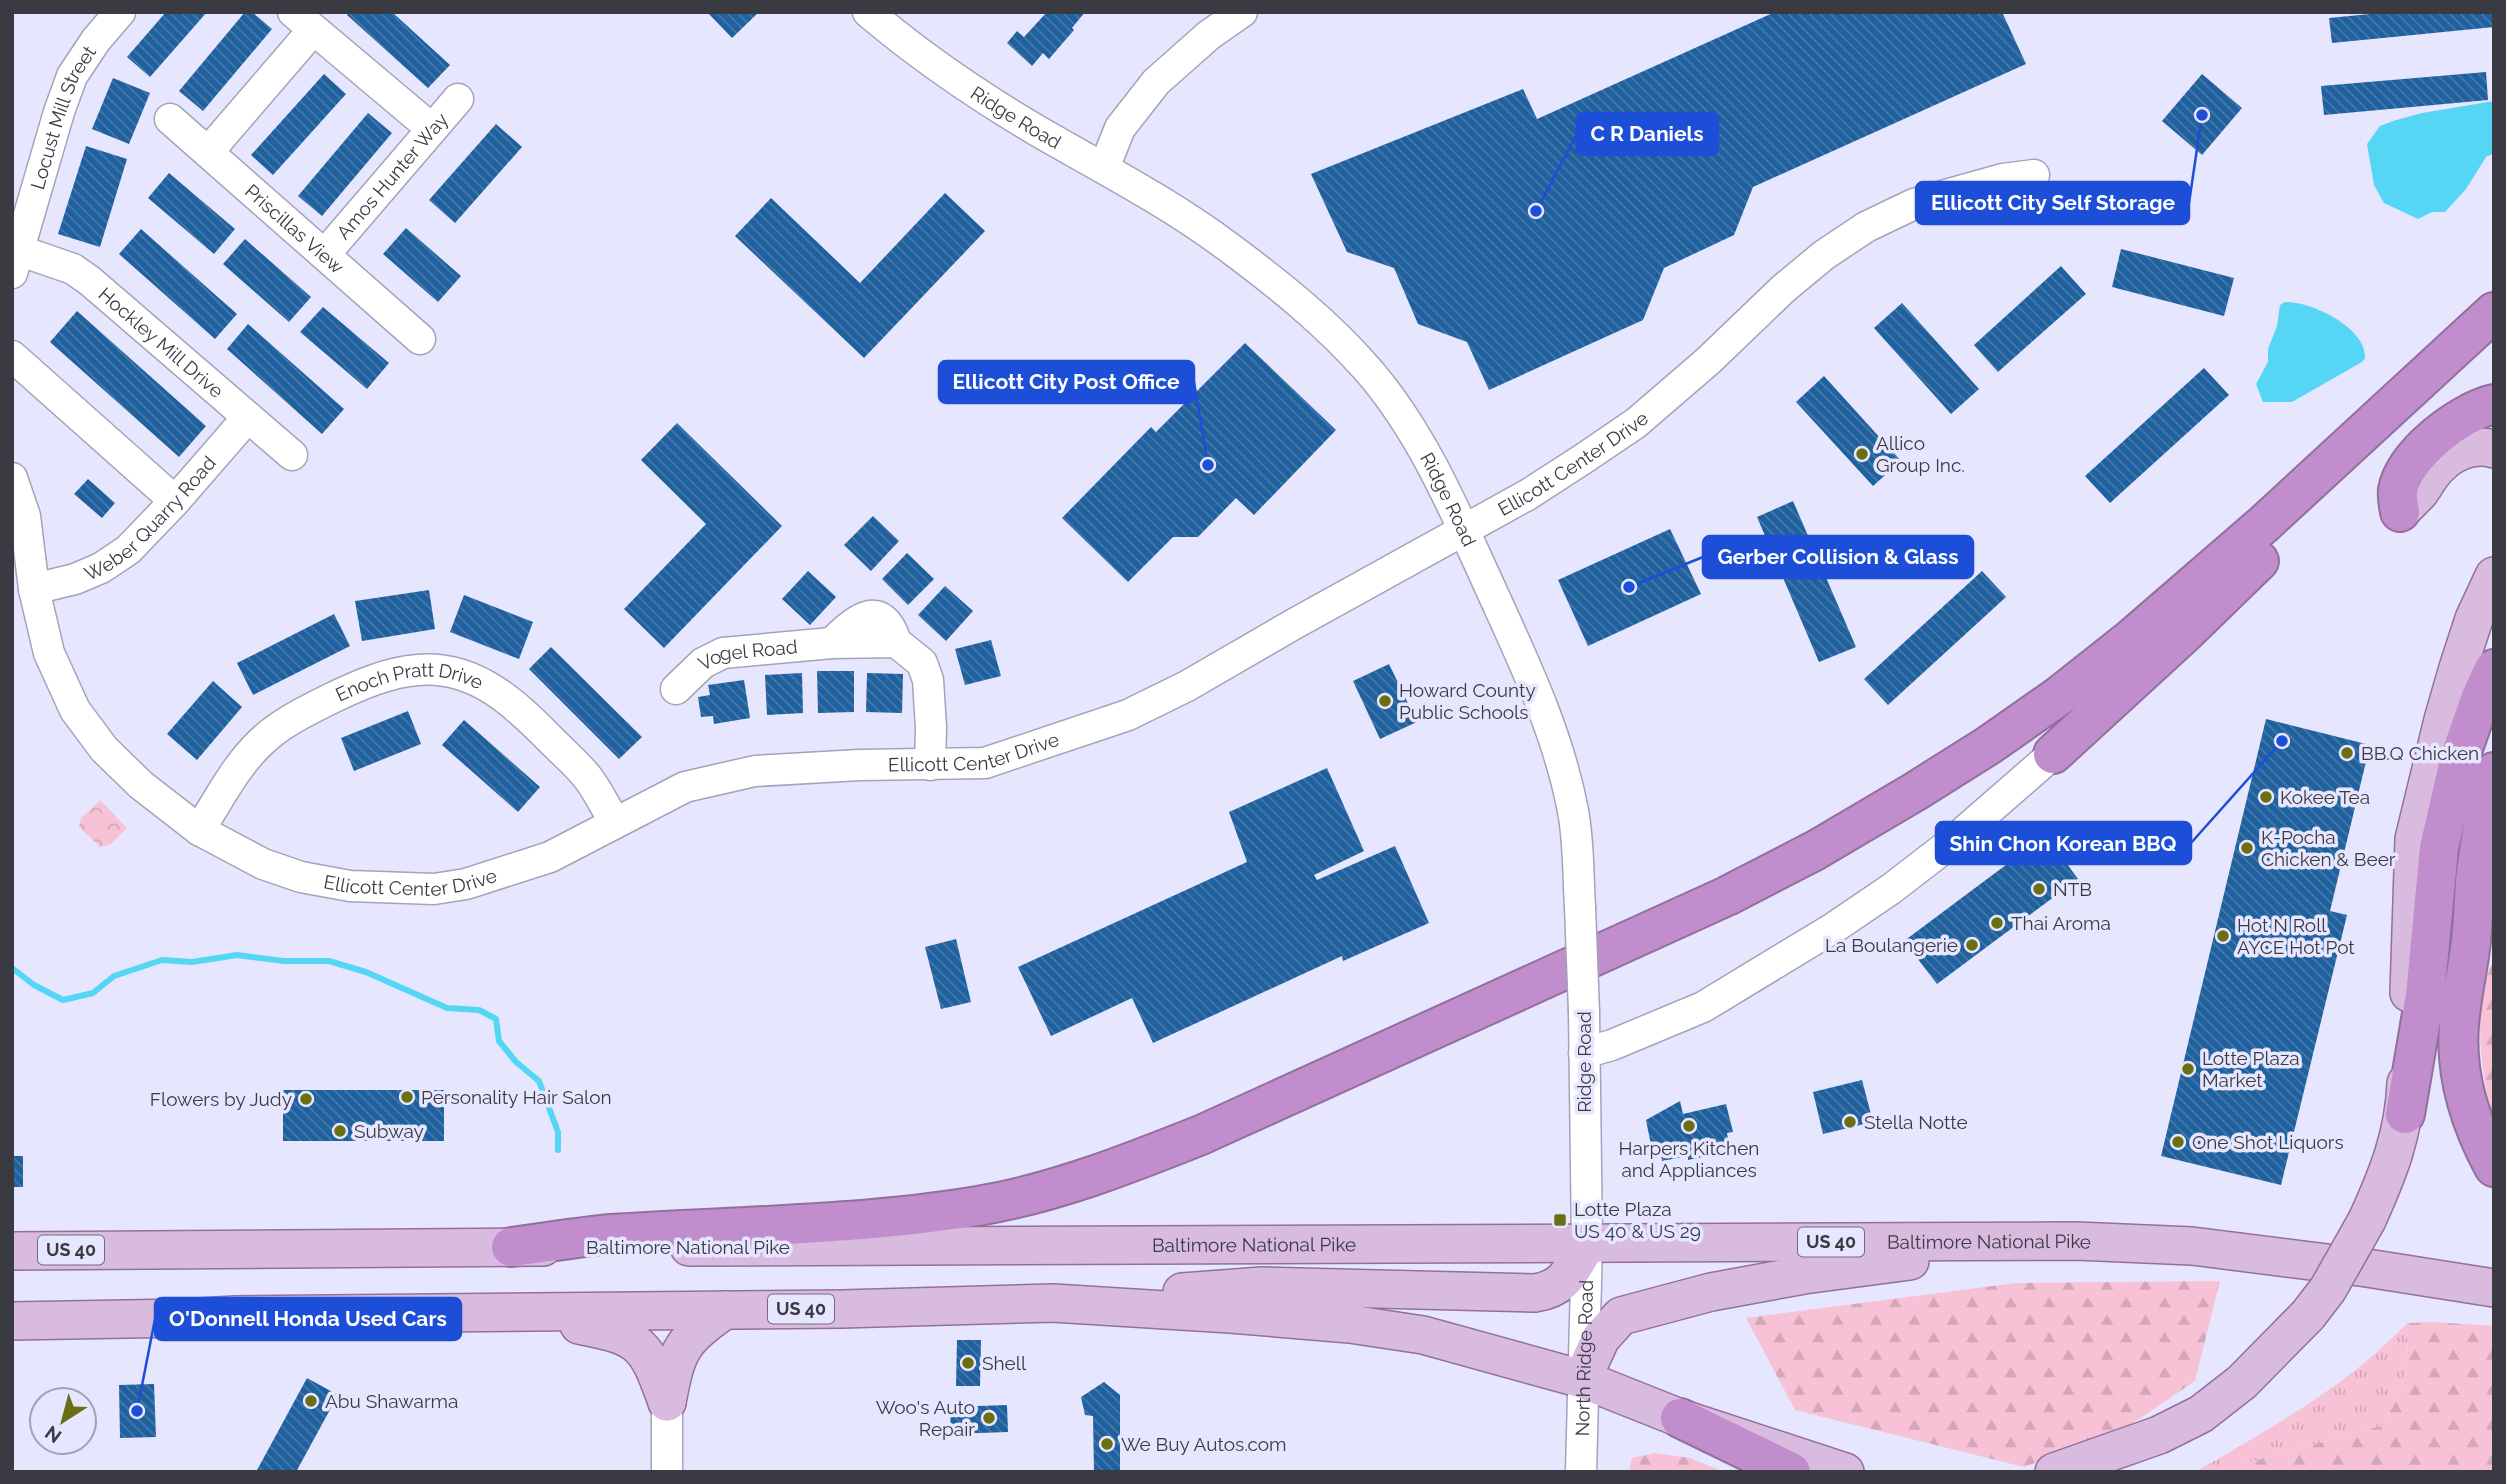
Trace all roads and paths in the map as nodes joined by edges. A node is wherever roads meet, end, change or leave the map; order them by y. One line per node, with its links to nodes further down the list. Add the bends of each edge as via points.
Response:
1 (120, 12): 12 (street, Locust Mill Street, via 72,76)
2 (868, 12): 9 (street, Ridge Road, via 996,106)
3 (1241, 12): 9 (street, via 1156,82 1120,128)
4 (303, 21): 7 (street); 8 (street)
5 (458, 99): 7 (street, Amos Hunter Way)
6 (170, 119): 8 (street, Priscillas View)
7 (432, 129): 11 (street, Amos Hunter Way)
8 (208, 152): 11 (street, Priscillas View)
9 (1104, 168): 24 (street, Ridge Road, via 1226,245 1288,294 1368,370 1408,423)
10 (2034, 175): 24 (street, Ellicott Center Drive, via 1914,204 1866,227 1793,281 1636,423 1529,494)
11 (325, 254): 15 (street, Priscillas View)
12 (15, 262): 18 (street, Hockley Mill Drive, via 73,270 90,281)
13 (2494, 312): 41 (highway, via 2205,576 2059,696 1916,791 1727,896 1201,1135 1050,1189 912,1215 608,1235)
14 (2494, 322): 29 (highway, via 2242,578)
15 (420, 339)
16 (12, 356): 22 (street)
17 (2494, 404): 23 (highway, via 2443,430 2424,448 2398,491)
18 (248, 417): 20 (street, Hockley Mill Drive); 22 (street, Weber Quarry Road)
19 (2494, 449): 23 (main road, via 2466,448 2449,457)
20 (292, 455)
21 (12, 478): 26 (street, Ellicott Center Drive, via 25,516)
22 (175, 501): 26 (street, Weber Quarry Road, via 128,550 101,568)
23 (2400, 512)
24 (1463, 529): 30 (street, Ellicott Center Drive, via 1128,715 985,763); 36 (street, Ridge Road, bridge, via 1558,748 1574,813)
25 (2494, 576): 37 (main road, via 2474,619 2442,720 2414,839)
26 (34, 589): 33 (street, Ellicott Center Drive, via 49,653 75,710 122,767)
27 (2494, 669): 37 (highway, via 2460,757 2439,848 2425,996)
28 (676, 689): 30 (street, Vogel Road, via 703,663 723,653 895,642 922,663 928,680)
29 (2053, 754): 36 (street, via 1952,842 1835,927 1703,1007)
30 (930, 765): 32 (street, Ellicott Center Drive, via 755,771 685,787)
31 (2494, 772): 35 (highway, via 2477,866)
32 (615, 823): 33 (street, Ellicott Center Drive, via 550,857 505,873 466,884 402,890 301,877 264,864); 33 (street, Enoch Pratt Drive, via 588,778 500,692 469,677 419,670 347,691 276,729 236,770)
33 (199, 830)
34 (2494, 901): 35 (highway)
35 (2471, 940): 38 (highway, via 2459,1025 2459,1067 2477,1134)
36 (1584, 1053): 40 (street, Ridge Road)
37 (2405, 1114): 55 (main road, bridge, via 2390,1170 2367,1220 2308,1315 2242,1382 2202,1414 2159,1436)
38 (2494, 1167)
39 (2076, 1241): 40 (main road, Baltimore National Pike / US 40); 43 (main road, Baltimore National Pike / US 40, via 2192,1246); 48 (main road, via 1804,1275 1656,1307 1610,1325)
40 (1587, 1244): 41 (main road, Baltimore National Pike / US 40); 44 (main road, via 1564,1281 1551,1291 1535,1293 1262,1286); 48 (street, North Ridge Road)
41 (511, 1247): 42 (main road, Baltimore National Pike / US 40)
42 (12, 1251)
43 (2494, 1288)
44 (1053, 1303): 45 (main road, US 40); 48 (main road, US 40, via 1350,1324 1423,1335)
45 (726, 1310): 46 (main road, US 40); 49 (main road, via 696,1330 685,1344 674,1364)
46 (520, 1313): 47 (main road, US 40); 49 (main road, via 628,1337 653,1363)
47 (12, 1321)
48 (1582, 1379): 50 (main road, US 40); 52 (street, North Ridge Road)
49 (667, 1402): 51 (street)
50 (1681, 1418): 53 (highway); 54 (main road, US 40)
51 (667, 1472)
52 (1581, 1472)
53 (1791, 1472)
54 (1845, 1472)
55 (2054, 1472)

